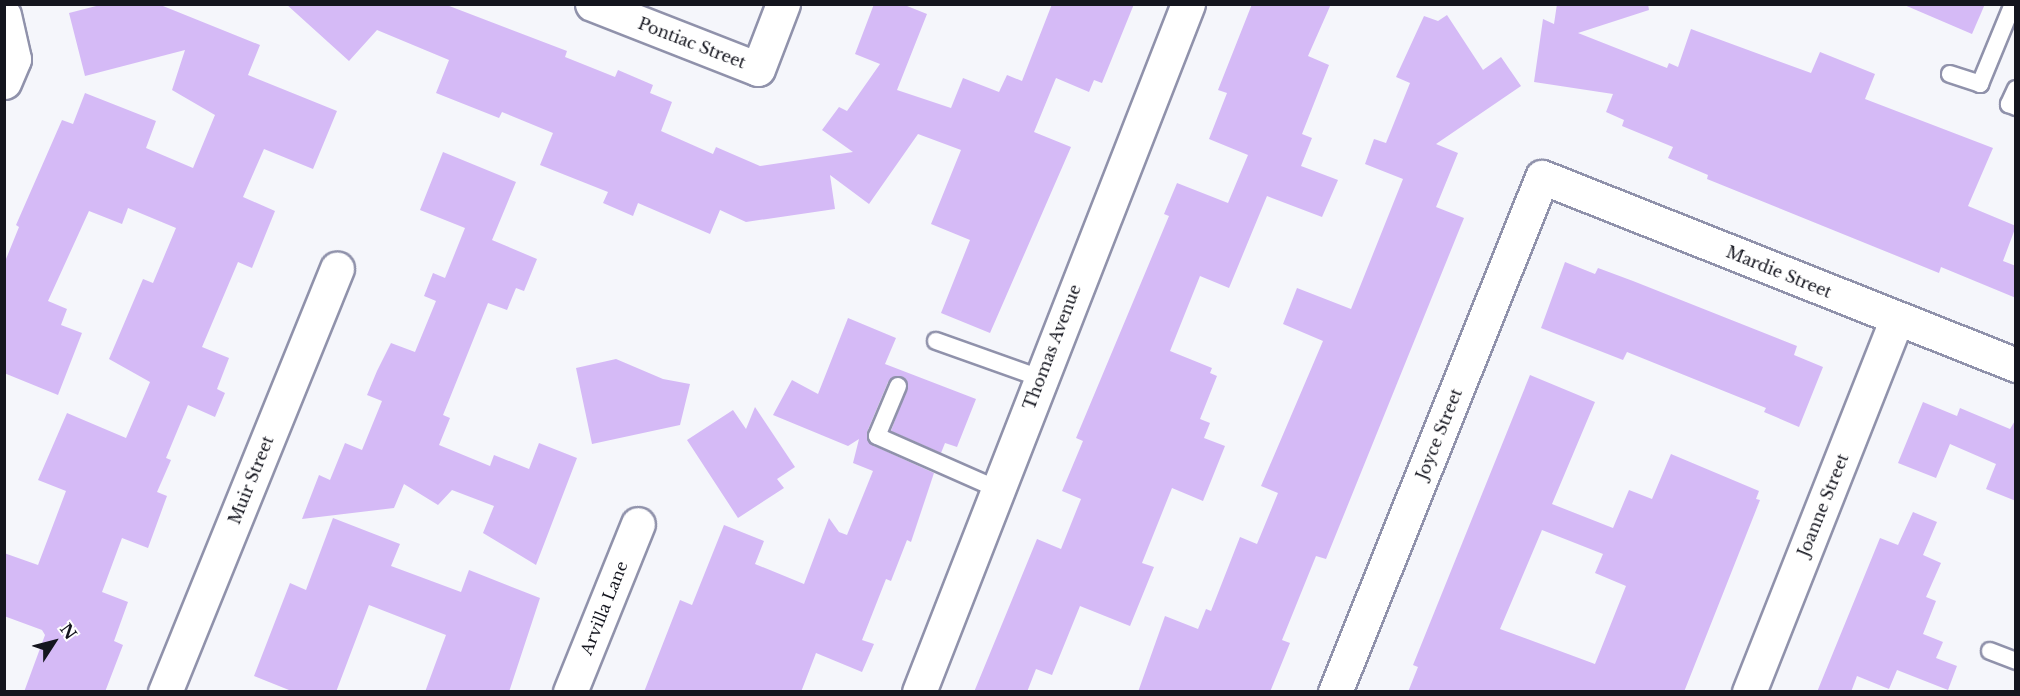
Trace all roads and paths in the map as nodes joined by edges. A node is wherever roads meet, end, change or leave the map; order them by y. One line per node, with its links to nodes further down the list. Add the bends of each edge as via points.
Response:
1 (592, 4): 2 (street, Pontiac Street, via 758,69)
2 (783, 4)
3 (1188, 4): 15 (street, Thomas Avenue)
4 (2013, 4): 6 (lane, via 1980,84)
5 (4, 15): 7 (street, via 14,59)
6 (1950, 74)
7 (4, 82)
8 (2016, 88): 9 (lane, via 2009,104)
9 (2016, 107)
10 (1542, 177): 12 (street, Mardie Street); 24 (street, Joyce Street)
11 (337, 269): 21 (street, Muir Street)
12 (1897, 319): 14 (street, Mardie Street); 25 (street, Joanne Street)
13 (936, 341): 15 (lane)
14 (2016, 365)
15 (1040, 378): 17 (street, Thomas Avenue)
16 (898, 386): 17 (lane, via 877,436)
17 (998, 489): 23 (street, Thomas Avenue)
18 (638, 524): 22 (street, Arvilla Lane)
19 (1990, 651): 20 (lane)
20 (2016, 661)
21 (165, 692)
22 (570, 692)
23 (919, 692)
24 (1335, 692)
25 (1749, 692)

